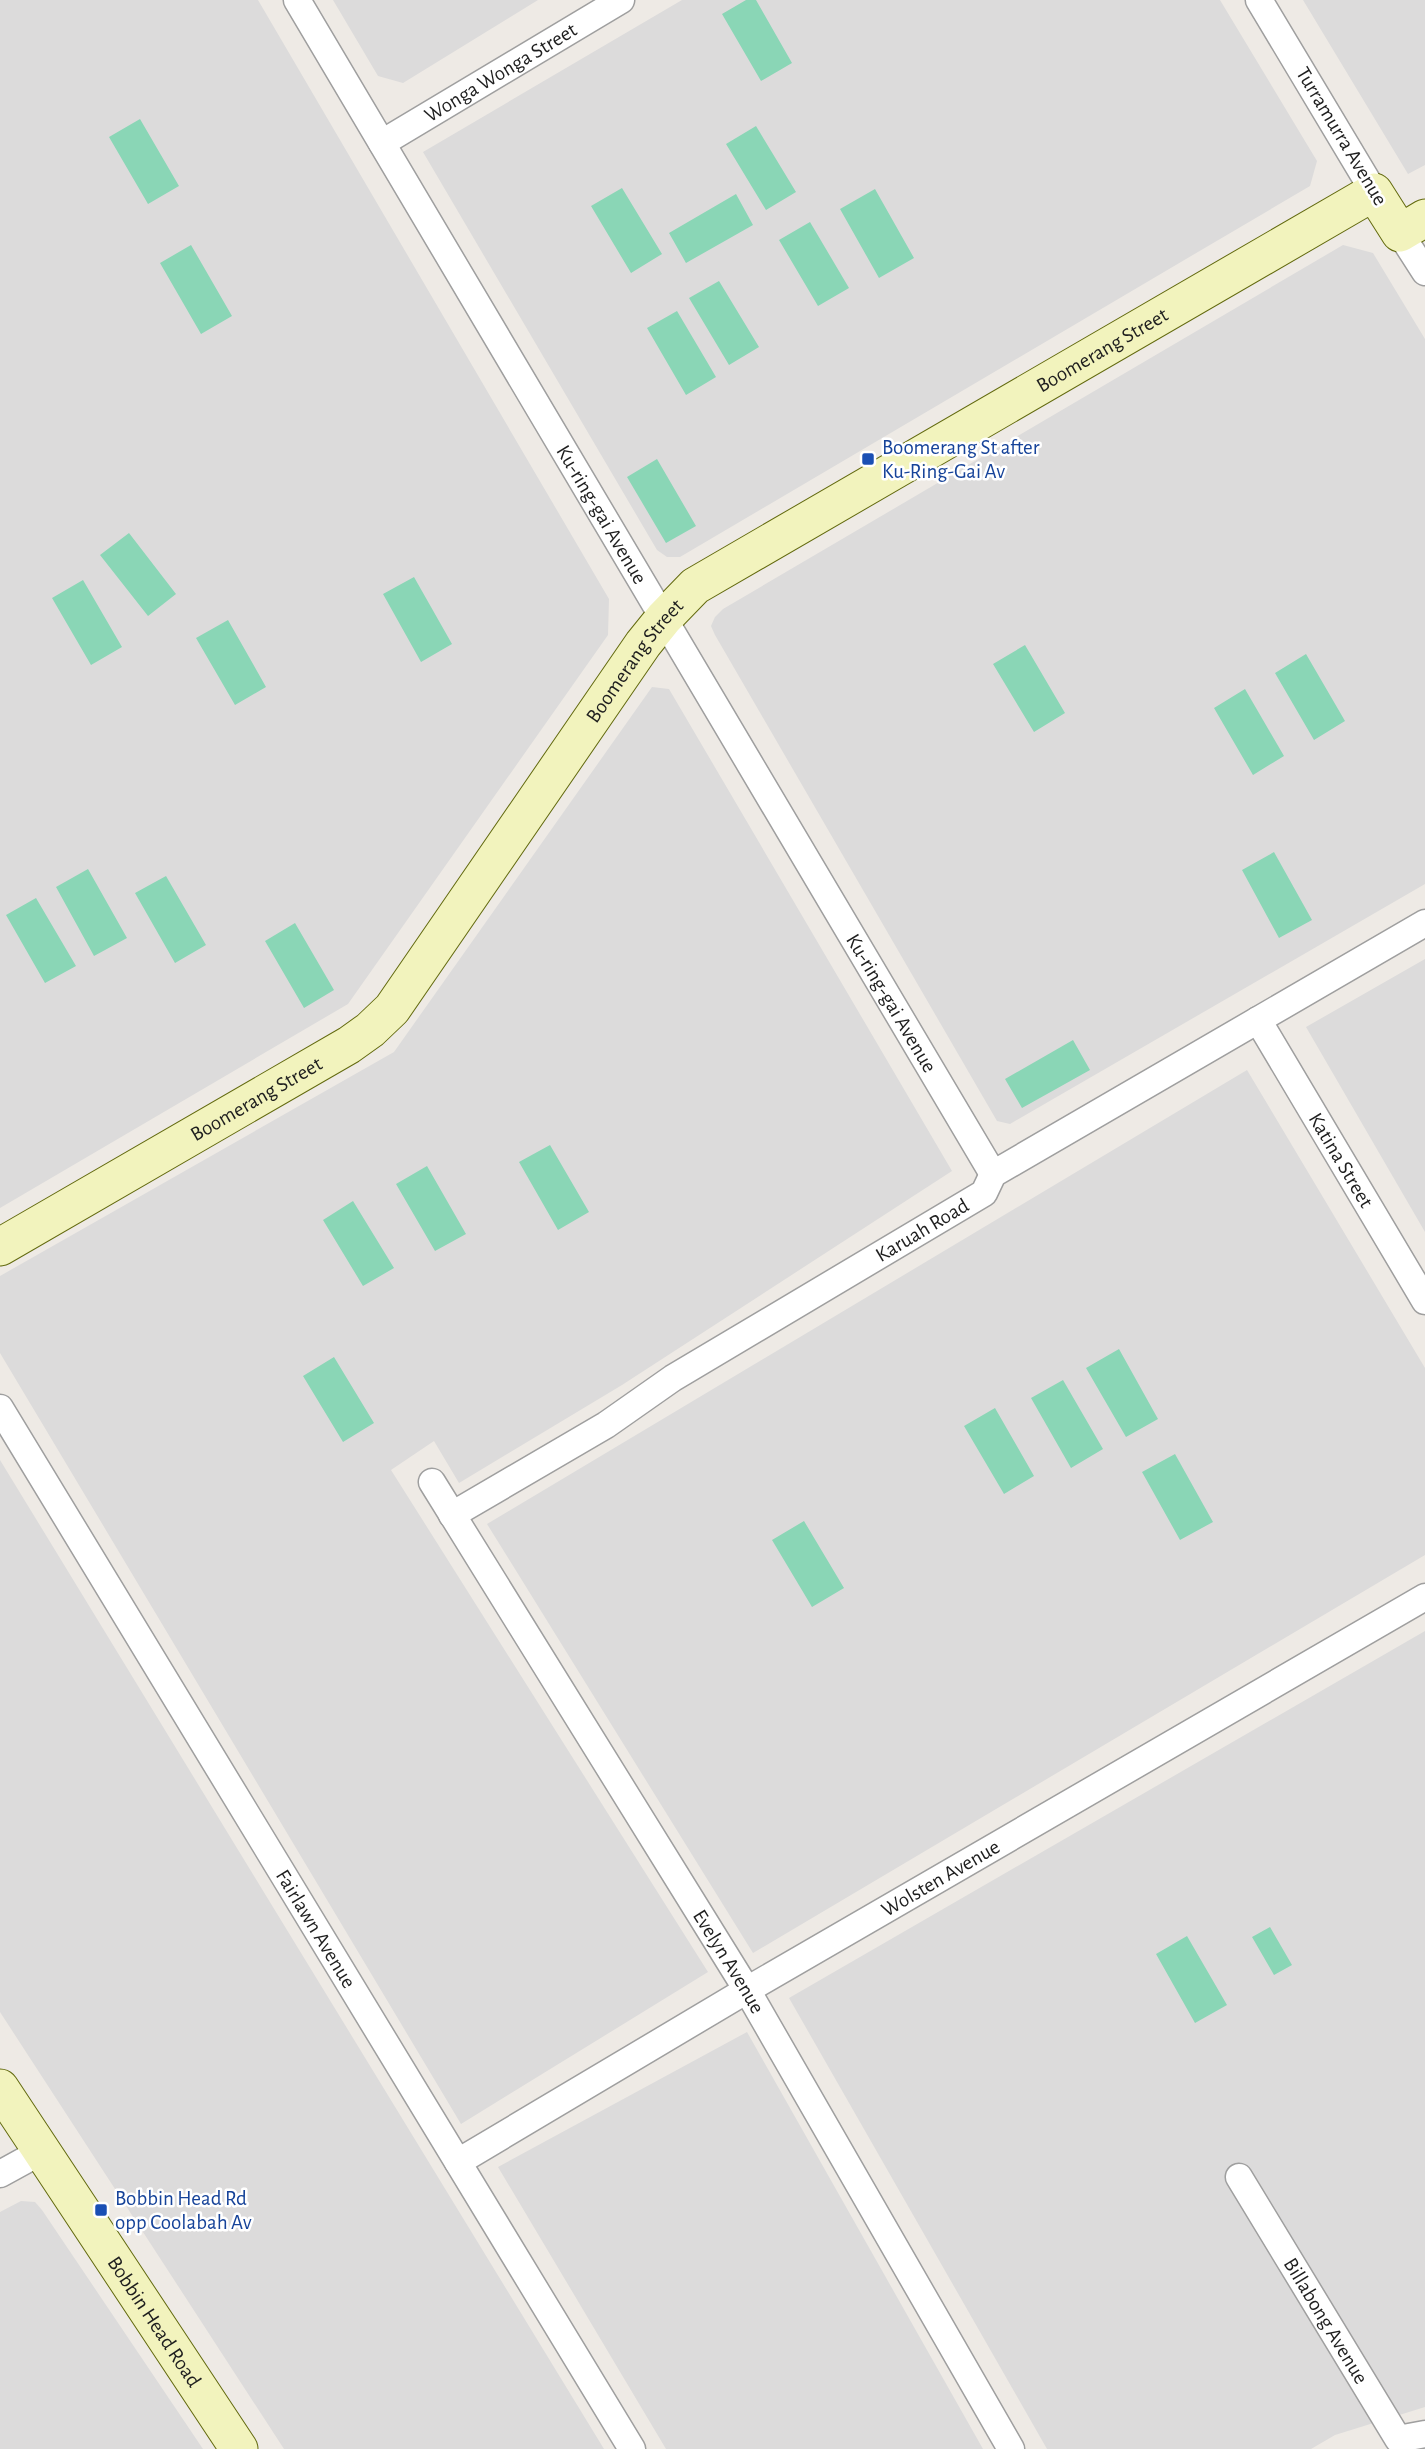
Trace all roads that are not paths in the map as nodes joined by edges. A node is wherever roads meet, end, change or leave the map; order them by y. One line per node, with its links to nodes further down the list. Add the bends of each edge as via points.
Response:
1 (297, 0): 4 (street, Ku-ring-gai Avenue)
2 (621, 0): 4 (street, Wonga Wonga Street)
3 (1259, 0): 5 (street, Turramurra Avenue)
4 (382, 143): 8 (street, Ku-ring-gai Avenue)
5 (1374, 191): 6 (street, Turramurra Avenue); 8 (street, Boomerang Street, via 695,586)
6 (1413, 225): 7 (street, Turramurra Avenue)
7 (1425, 272)
8 (664, 618): 11 (street, Ku-ring-gai Avenue); 12 (street, Boomerang Street, via 392,1009 370,1030)
9 (1425, 923): 10 (street, Karuah Road)
10 (1258, 1020): 11 (street, Karuah Road); 13 (street, Katina Street)
11 (993, 1174): 16 (street, Karuah Road, via 984,1194 673,1378 606,1425)
12 (0, 1247)
13 (1425, 1301)
14 (0, 1408): 21 (street, Fairlawn Avenue)
15 (432, 1482): 16 (street, Evelyn Avenue)
16 (452, 1516): 18 (street, Evelyn Avenue)
17 (1425, 1597): 18 (street, Wolsten Avenue)
18 (747, 1990): 21 (street, Wolsten Avenue); 28 (street, Evelyn Avenue)
19 (0, 2088): 20 (street, Bobbin Head Road)
20 (42, 2151): 22 (street); 26 (street, Bobbin Head Road)
21 (458, 2162): 27 (street, Fairlawn Avenue)
22 (0, 2174)
23 (1239, 2178): 25 (street, Billabong Avenue)
24 (1425, 2434): 25 (street, Billabong Avenue)
25 (1389, 2444)
26 (239, 2449)
27 (632, 2449)
28 (1011, 2449)

